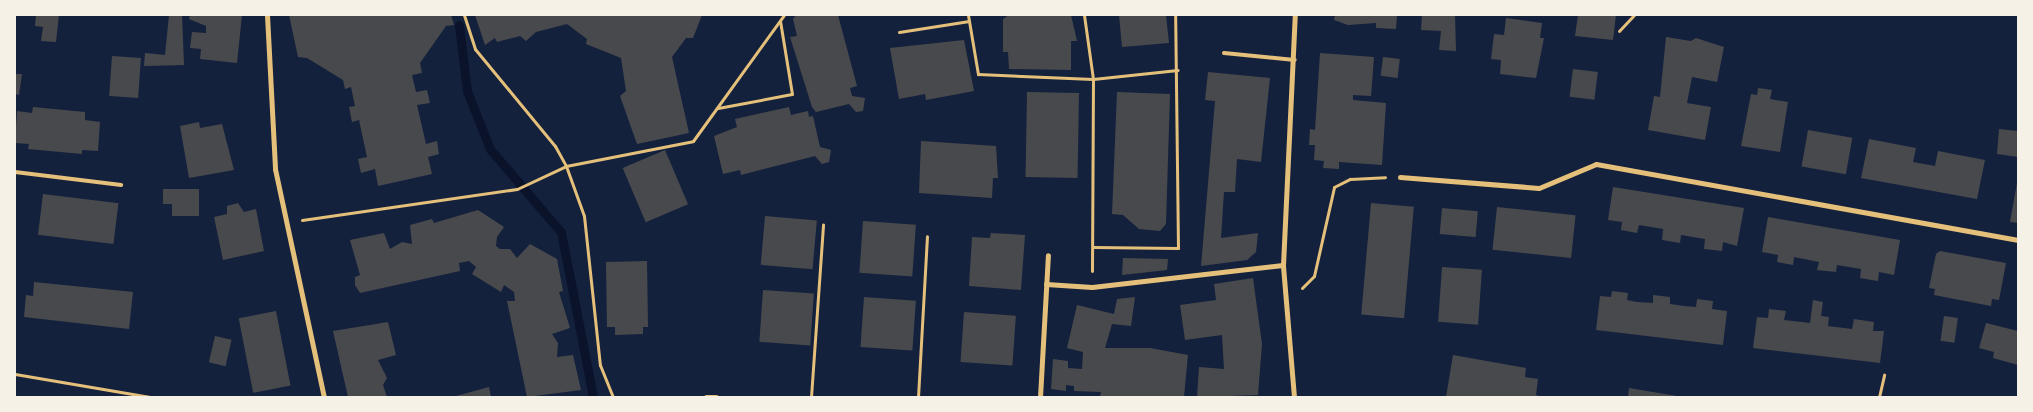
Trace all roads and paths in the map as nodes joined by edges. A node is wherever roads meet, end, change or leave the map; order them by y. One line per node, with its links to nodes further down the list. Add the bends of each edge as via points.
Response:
1 (267, 15): 22 (street, via 275,169)
2 (464, 15): 18 (path, via 474,49 555,146)
3 (784, 15): 9 (path)
4 (968, 15): 10 (path)
5 (1084, 15): 16 (path)
6 (1175, 15): 15 (path)
7 (1295, 15): 14 (street)
8 (1634, 15): 11 (path)
9 (780, 20): 17 (path); 17 (path, via 792,94)
10 (969, 21): 12 (path); 16 (path, via 978,74)
11 (1619, 31)
12 (899, 32)
13 (1224, 53): 14 (lane)
14 (1295, 60): 28 (street)
15 (1178, 70): 16 (path); 26 (path, via 1178,248)
16 (1093, 79): 26 (path)
17 (717, 108): 18 (path, via 693,141)
18 (566, 166): 22 (path, via 517,189); 36 (path, via 584,216 600,365)
19 (15, 172): 21 (lane)
20 (1400, 177): 25 (street, via 1539,188 1596,164); 31 (path, via 1350,180 1334,187 1314,276)
21 (121, 185)
22 (287, 222): 35 (street)
23 (823, 224): 39 (path)
24 (927, 236): 40 (path)
25 (2018, 240)
26 (1093, 247): 29 (path)
27 (1048, 254): 30 (street)
28 (1284, 265): 30 (street, via 1092,287); 31 (street)
29 (1092, 276)
30 (1046, 284): 41 (street)
31 (1286, 304): 42 (street)
32 (15, 374): 34 (path)
33 (1884, 375): 43 (path)
34 (150, 397)
35 (324, 397)
36 (612, 397)
37 (706, 397): 38 (street)
38 (716, 397)
39 (811, 397)
40 (918, 397)
41 (1040, 397)
42 (1294, 397)
43 (1879, 397)

